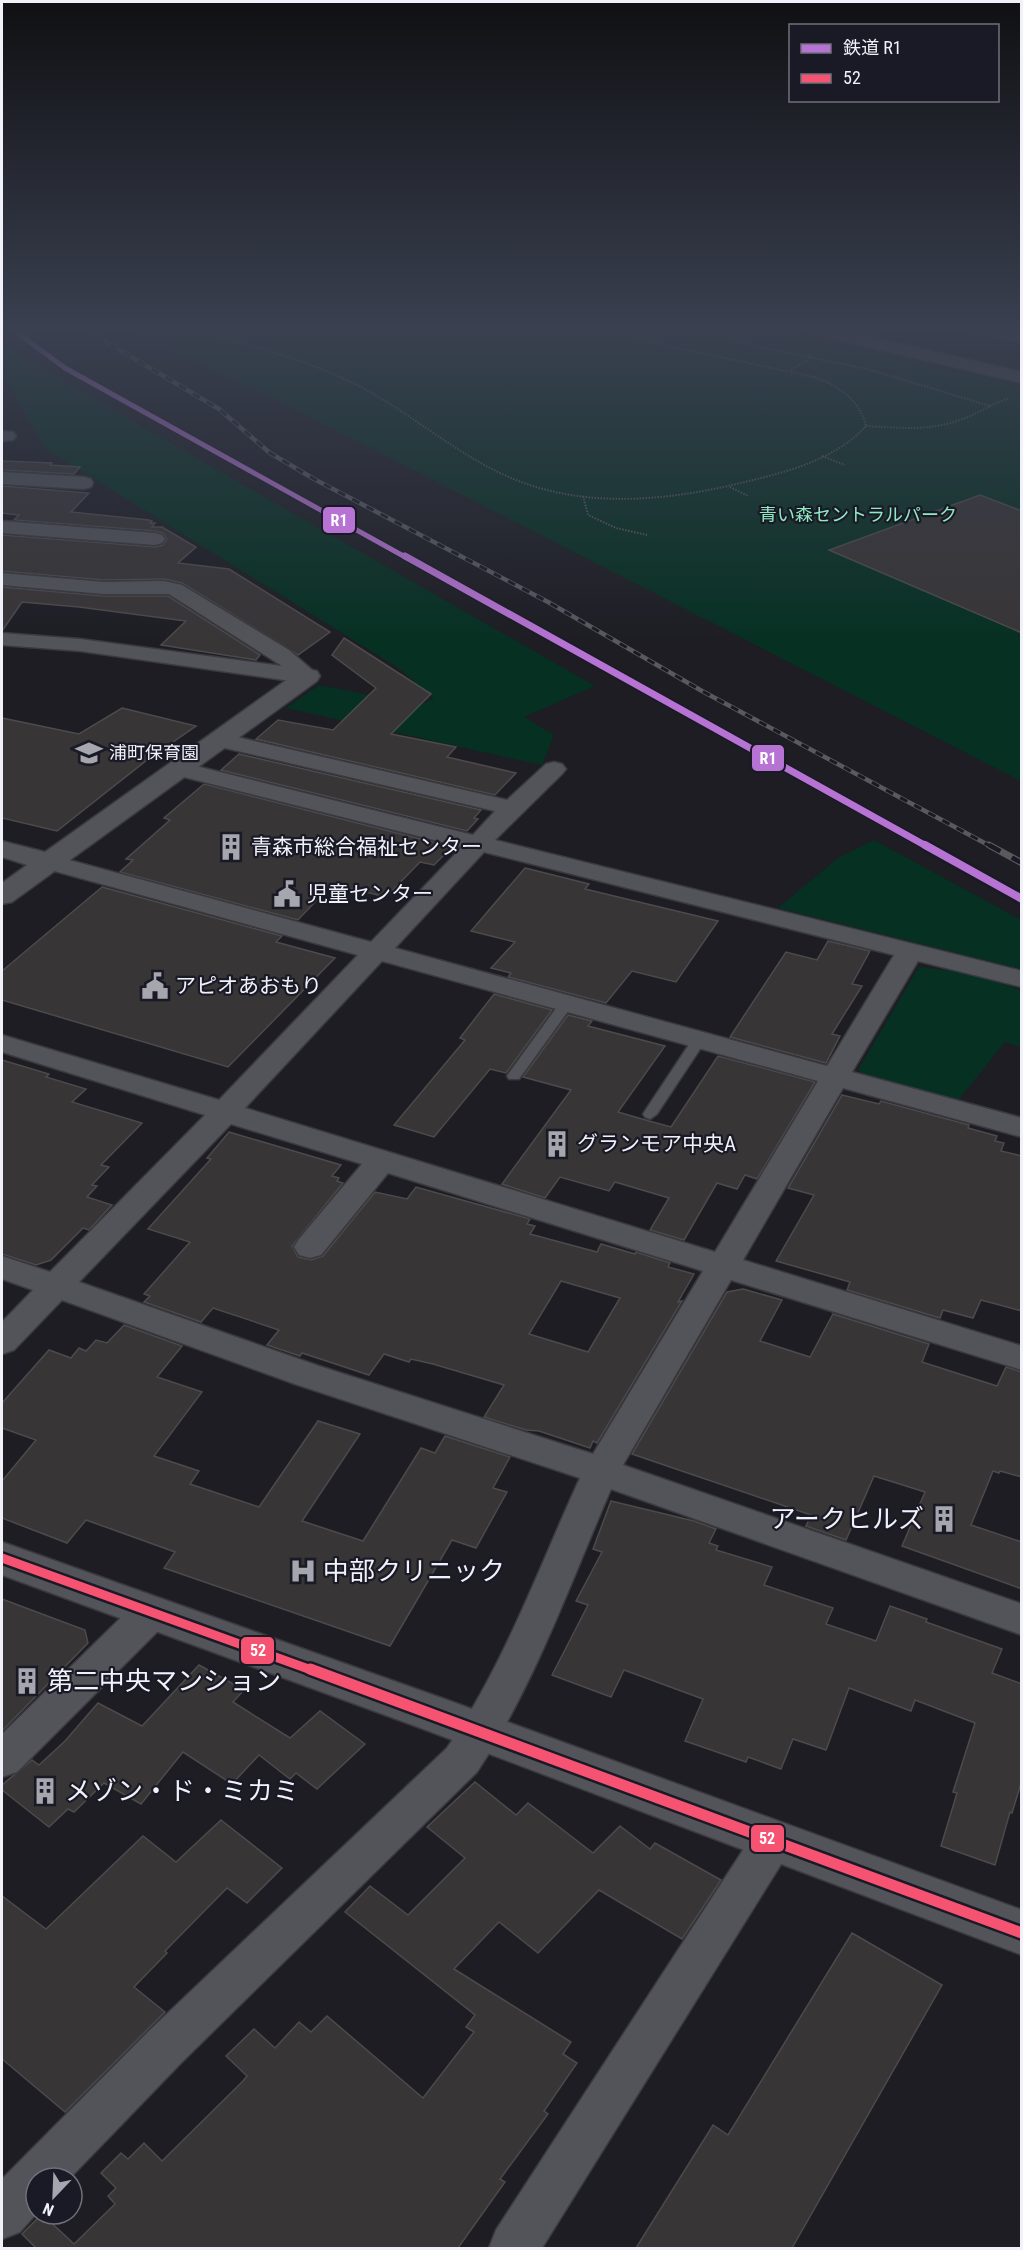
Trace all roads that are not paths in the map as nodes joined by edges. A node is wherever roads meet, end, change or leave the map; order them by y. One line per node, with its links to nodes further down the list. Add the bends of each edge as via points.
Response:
1 (2, 478): 2 (street)
2 (84, 483)
3 (2, 527): 4 (street)
4 (155, 539)
5 (2, 579): 7 (street, via 103,588 175,589)
6 (2, 639): 7 (street, via 91,646)
7 (308, 676): 8 (street)
8 (220, 740): 9 (street); 11 (street)
9 (180, 769): 12 (street); 14 (street)
10 (554, 769): 11 (street)
11 (513, 808): 12 (street)
12 (479, 844): 16 (street); 17 (street)
13 (2, 849): 14 (street)
14 (49, 862): 15 (street); 16 (street)
15 (2, 896)
16 (376, 951): 19 (street); 24 (street)
17 (910, 951): 18 (street); 23 (street)
18 (1022, 979)
19 (567, 1003): 20 (street); 22 (lane)
20 (699, 1040): 23 (street); 25 (lane)
21 (2, 1043): 24 (street)
22 (514, 1076)
23 (836, 1077): 26 (street); 29 (street)
24 (226, 1111): 27 (street); 31 (street)
25 (650, 1114)
26 (1022, 1128)
27 (382, 1160): 28 (street); 29 (street)
28 (310, 1247)
29 (724, 1265): 33 (street); 34 (street)
30 (2, 1267): 31 (street)
31 (55, 1287): 32 (street); 34 (street)
32 (2, 1342)
33 (1020, 1353)
34 (601, 1471): 37 (street); 38 (street, via 514,1668)
35 (2, 1558): 36 (street)
36 (152, 1612): 38 (street); 39 (street)
37 (1022, 1620)
38 (481, 1732): 40 (street); 42 (street, via 462,1760)
39 (2, 1760)
40 (773, 1840): 41 (street); 45 (street)
41 (1022, 1933)
42 (48, 2166)
43 (24, 2191): 44 (street)
44 (2, 2214)
45 (513, 2248)

